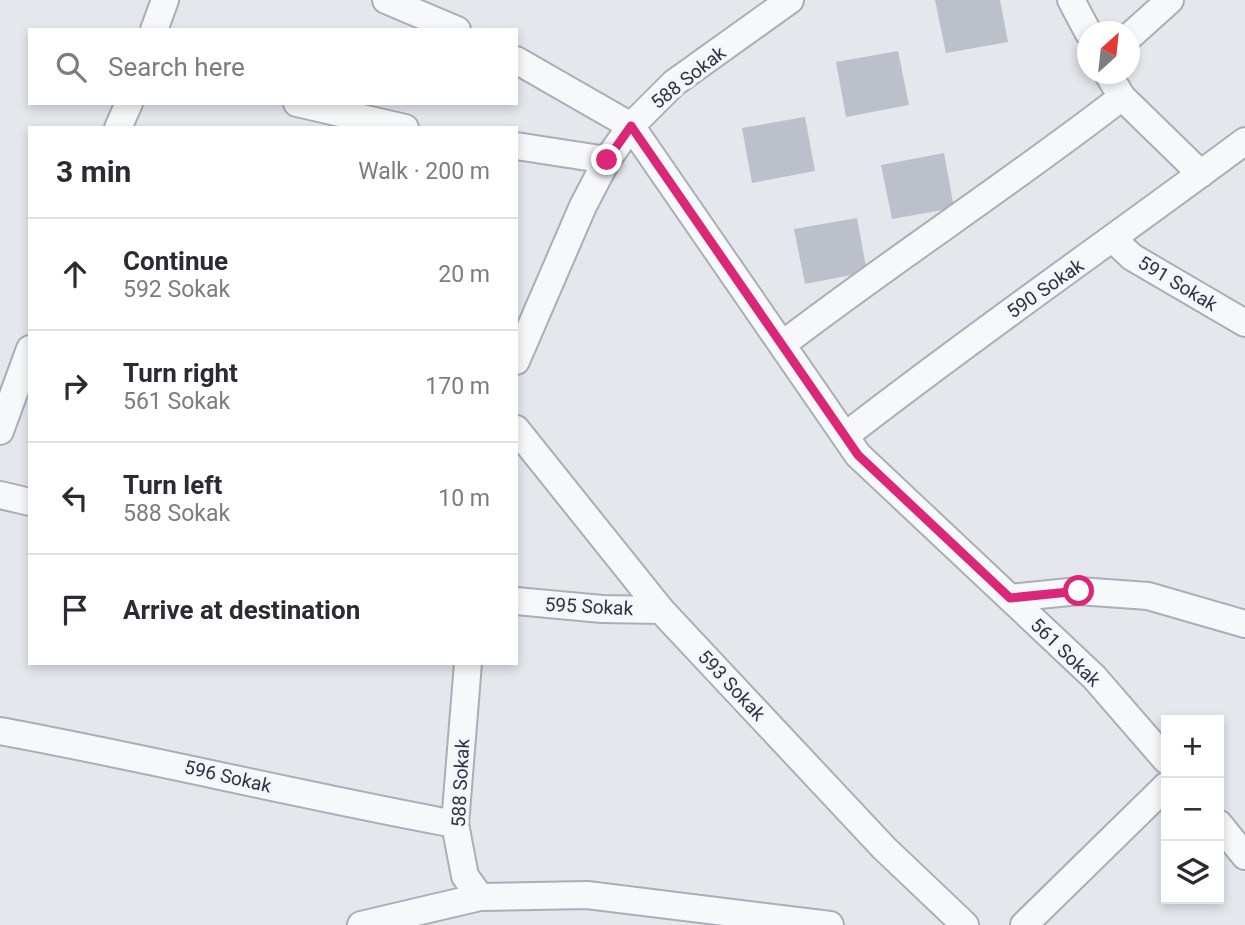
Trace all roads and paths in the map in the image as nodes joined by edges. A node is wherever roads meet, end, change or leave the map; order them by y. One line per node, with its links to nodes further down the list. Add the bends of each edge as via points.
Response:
1 (165, 0): 8 (street)
2 (386, 0): 9 (street)
3 (790, 0): 17 (street, 588 Sokak, via 674,83)
4 (1071, 0): 6 (street)
5 (1170, 0): 7 (street)
6 (1082, 21)
7 (1140, 26)
8 (155, 28)
9 (452, 28)
10 (518, 61): 17 (street, 561 Sokak)
11 (1114, 84): 12 (street)
12 (1122, 97): 21 (street); 24 (street)
13 (128, 105): 15 (street)
14 (306, 105): 16 (street)
15 (119, 126)
16 (396, 126)
17 (631, 126): 20 (street, 588 Sokak); 24 (street, 561 Sokak)
18 (1245, 141): 21 (street, 590 Sokak)
19 (518, 146): 20 (street)
20 (607, 160): 26 (street, 588 Sokak)
21 (1201, 174): 22 (street, 590 Sokak)
22 (1114, 240): 23 (street, 591 Sokak, via 1132,257); 29 (street, 590 Sokak, via 939,363)
23 (1245, 323)
24 (783, 344): 29 (street, 561 Sokak)
25 (28, 354): 27 (street)
26 (518, 356)
27 (0, 430)
28 (518, 431): 34 (street, 593 Sokak)
29 (845, 436): 32 (street, 561 Sokak, via 858,455)
30 (0, 495): 31 (street)
31 (28, 502)
32 (1010, 598): 35 (street, via 1079,591 1148,596); 38 (street, 561 Sokak, via 1094,677)
33 (518, 601): 34 (street, 595 Sokak)
34 (661, 610): 47 (street, 593 Sokak, via 884,848)
35 (1245, 624)
36 (468, 665): 40 (street, 588 Sokak)
37 (0, 731): 40 (street, 596 Sokak)
38 (1161, 754)
39 (1161, 791): 48 (street)
40 (455, 824): 43 (street, 588 Sokak, via 464,876)
41 (1224, 830): 42 (street)
42 (1245, 856)
43 (480, 897): 44 (street, via 587,895); 45 (street)
44 (691, 916): 46 (street)
45 (361, 925)
46 (830, 925)
47 (965, 925)
48 (1024, 925)

